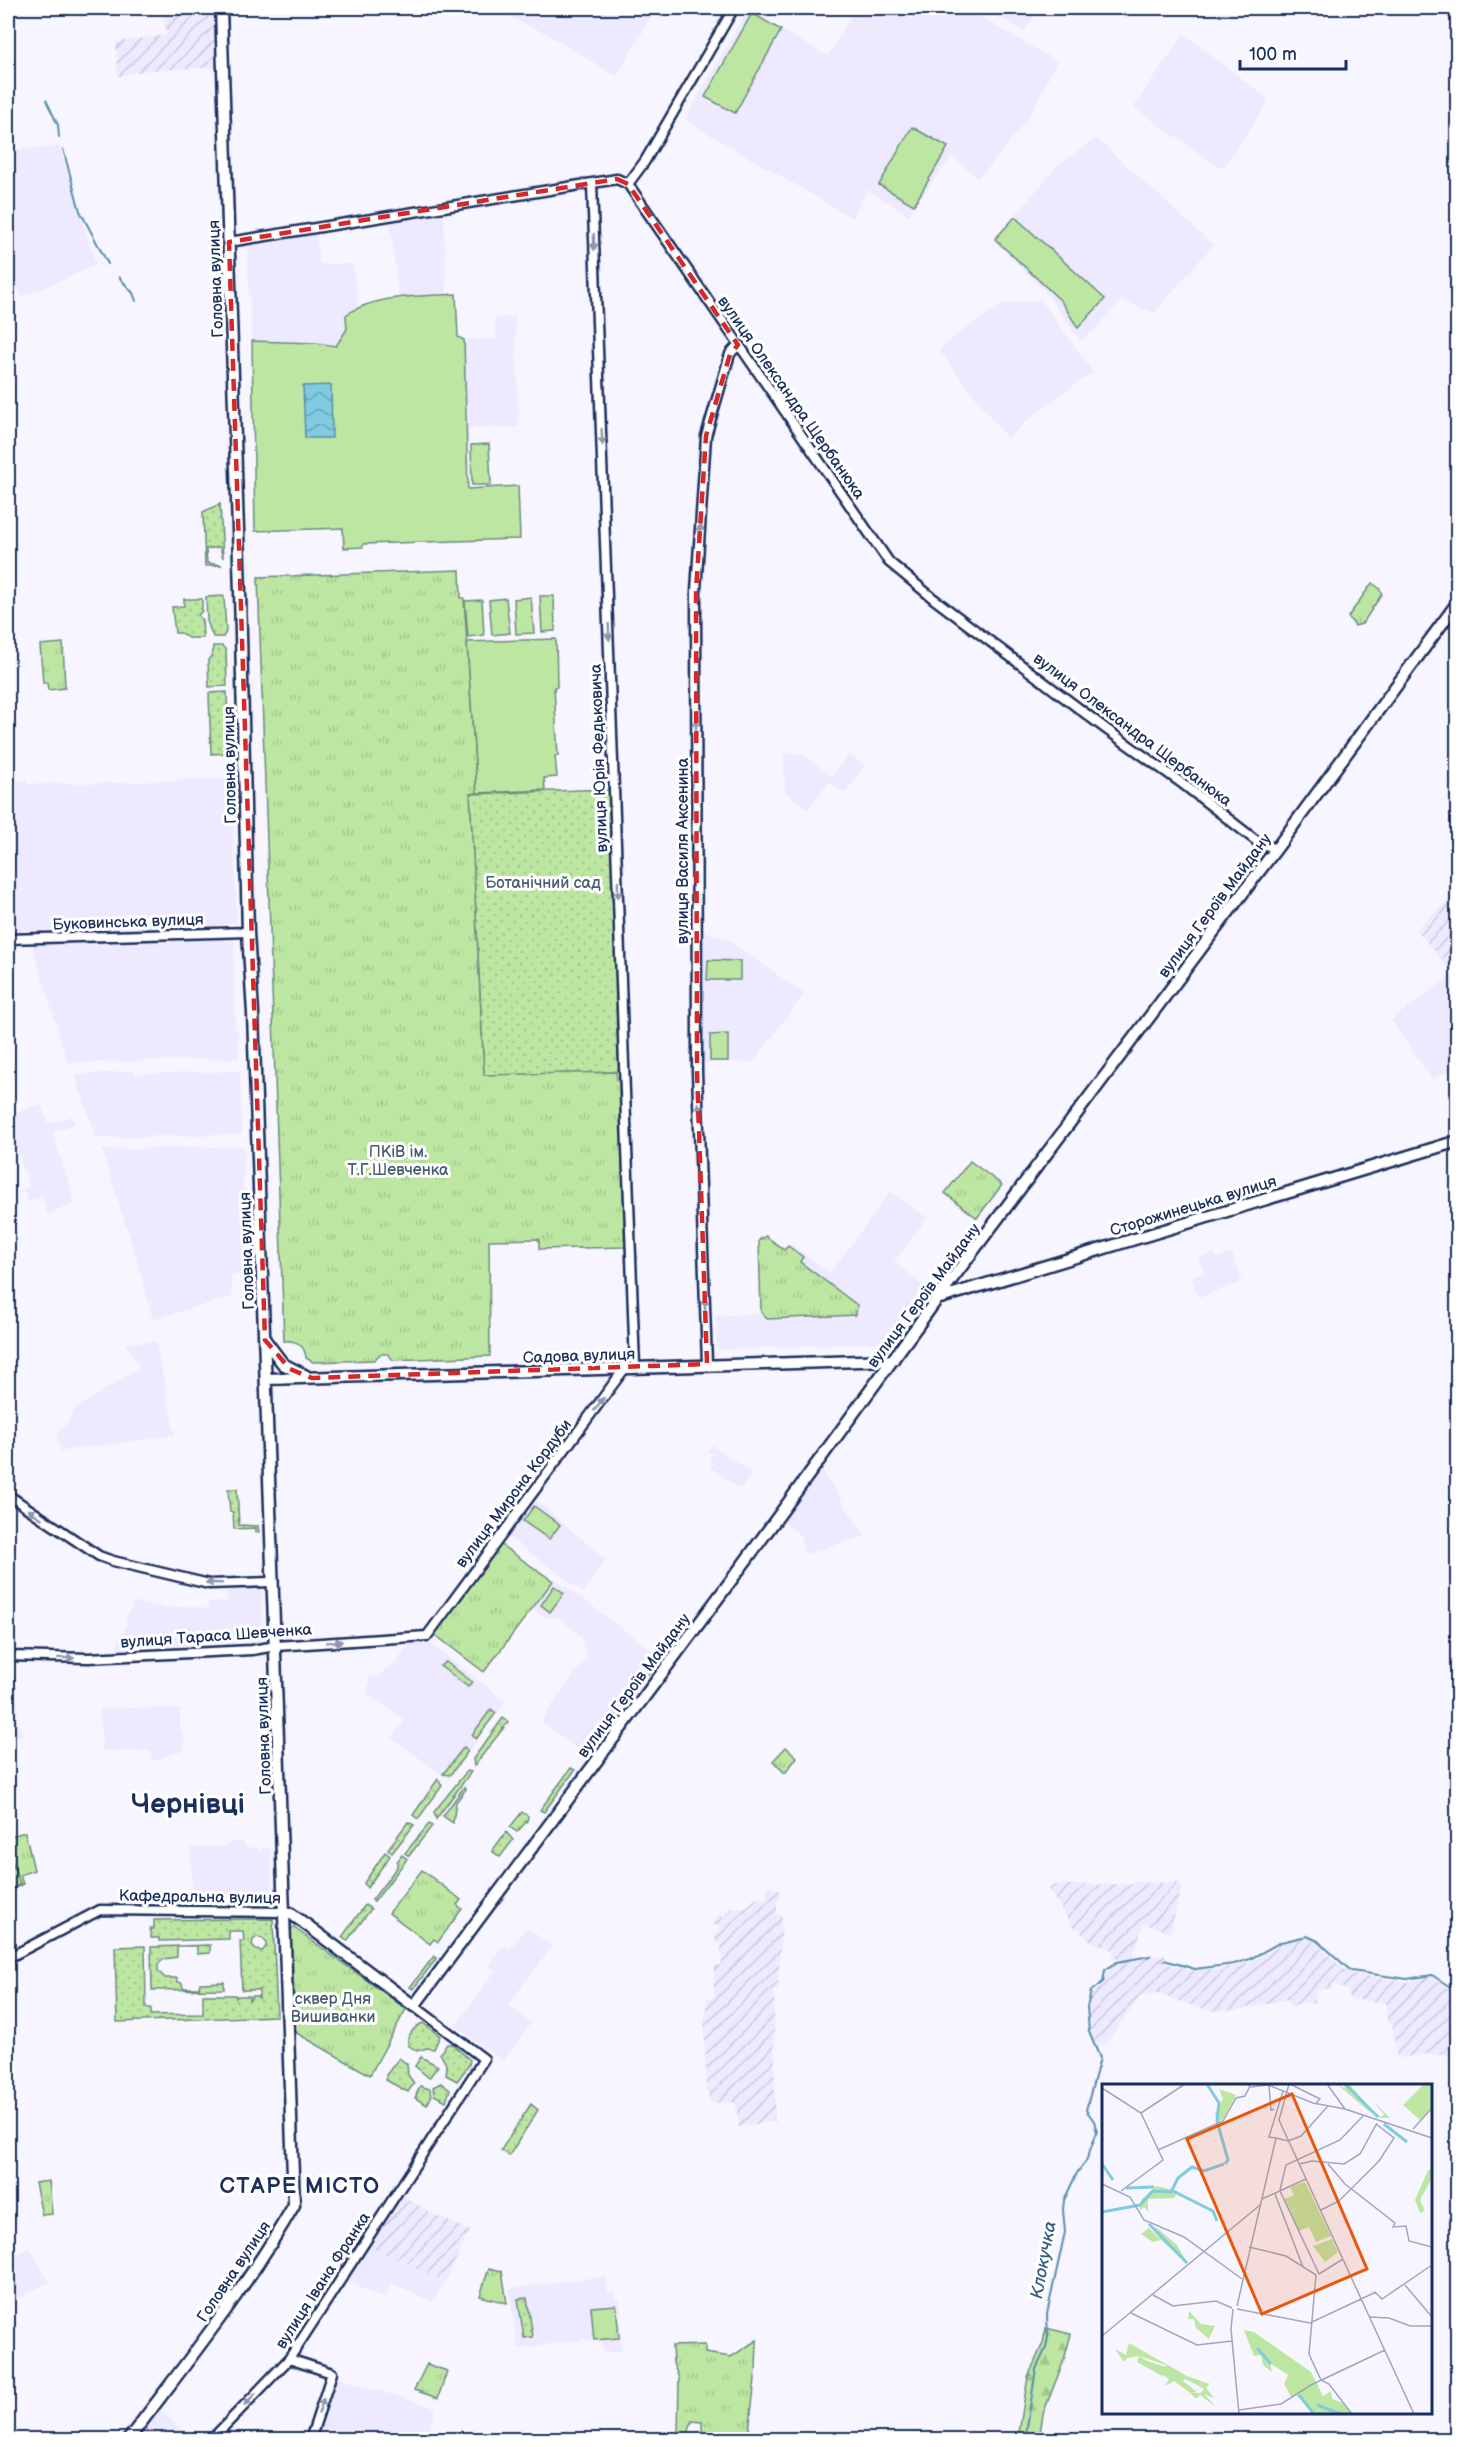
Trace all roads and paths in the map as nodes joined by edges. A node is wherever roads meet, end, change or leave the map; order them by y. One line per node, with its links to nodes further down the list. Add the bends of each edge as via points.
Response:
1 (221, 8): 7 (main road, Головна вулиця)
2 (734, 8): 6 (street)
3 (1448, 8): 4 (main road)
4 (1458, 14)
5 (592, 184): 6 (street, via 617,179); 7 (street); 19 (street, вулиця Юрія Федьковича, one-way to 19)
6 (628, 184): 8 (street, вулиця Олександра Щербанюка)
7 (229, 242): 11 (main road, Головна вулиця)
8 (738, 345): 10 (street, вулиця Олександра Щербанюка, via 889,562 1258,842); 18 (street, вулиця Василя Аксенина, one-way to 8, via 698,1071 696,591 706,436 730,354)
9 (1458, 602): 10 (main road, вулиця Героїв Майдану)
10 (1276, 849): 14 (main road, вулиця Героїв Майдану)
11 (248, 932): 12 (street, Буковинська вулиця); 15 (main road, Головна вулиця)
12 (8, 939)
13 (1458, 1141): 14 (main road, Сторожинецька вулиця)
14 (937, 1299): 16 (main road, вулиця Героїв Майдану)
15 (265, 1340): 17 (main road); 20 (main road, Головна вулиця)
16 (893, 1360): 18 (main road, Садова вулиця); 29 (main road, вулиця Героїв Майдану)
17 (283, 1364): 20 (main road, via 270,1366); 21 (main road)
18 (707, 1364): 19 (main road, Садова вулиця)
19 (630, 1368): 21 (main road, Садова вулиця); 24 (street, вулиця Мирона Кордуби, one-way to 19)
20 (266, 1376): 21 (main road, Садова вулиця); 23 (main road, Головна вулиця)
21 (312, 1378)
22 (8, 1495): 23 (street, one-way to 22, via 209,1584 113,1561 99,1556)
23 (272, 1582): 25 (main road, Головна вулиця)
24 (426, 1636): 25 (street, вулиця Тараса Шевченка, one-way to 24)
25 (276, 1646): 26 (street, вулиця Тараса Шевченка, one-way to 25, via 88,1658); 27 (main road, Головна вулиця)
26 (8, 1656)
27 (283, 1912): 28 (street, Кафедральна вулиця, via 100,1910); 29 (main road, Кафедральна вулиця, via 304,1923); 31 (main road, Головна вулиця, via 294,2205 269,2249 205,2341)
28 (8, 1958)
29 (414, 2006): 30 (street, вулиця Івана Франка, via 484,2059)
30 (289, 2359): 32 (street, вулиця Івана Франка, one-way to 32); 33 (street, one-way to 30, via 332,2373)
31 (128, 2439)
32 (211, 2439)
33 (310, 2439)

